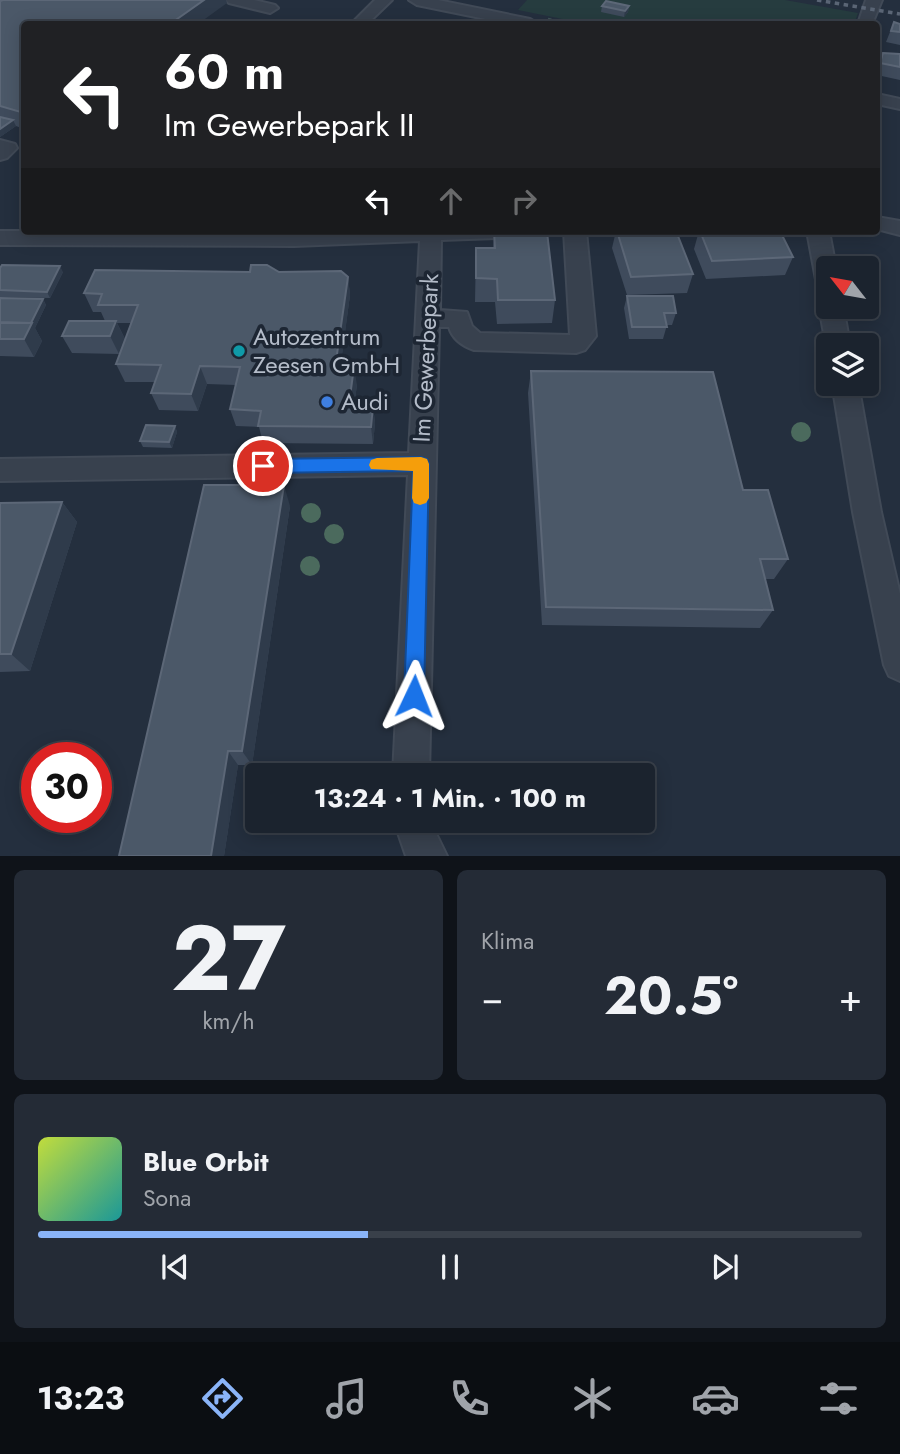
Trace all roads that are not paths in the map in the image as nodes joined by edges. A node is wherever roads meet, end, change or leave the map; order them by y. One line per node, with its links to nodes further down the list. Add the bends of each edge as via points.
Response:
1 (234, 0): 5 (lane)
2 (384, 0): 6 (lane)
3 (417, 0): 7 (street)
4 (874, 0): 8 (street)
5 (270, 8)
6 (361, 21)
7 (516, 21)
8 (866, 21)
9 (880, 100): 10 (street)
10 (900, 104)
11 (880, 224): 12 (street)
12 (900, 228)
13 (404, 235): 17 (street)
14 (432, 235): 19 (street, Im Gewerbepark)
15 (575, 235): 19 (street, via 584,336 576,344 474,341 461,330 459,318)
16 (819, 235): 18 (street)
17 (0, 237)
18 (823, 256)
19 (428, 320): 21 (street, Im Gewerbepark)
20 (847, 396): 23 (street)
21 (421, 464): 22 (street); 24 (street, Im Gewerbepark)
22 (0, 470)
23 (900, 665)
24 (411, 763)
25 (415, 833): 26 (street)
26 (428, 856)

